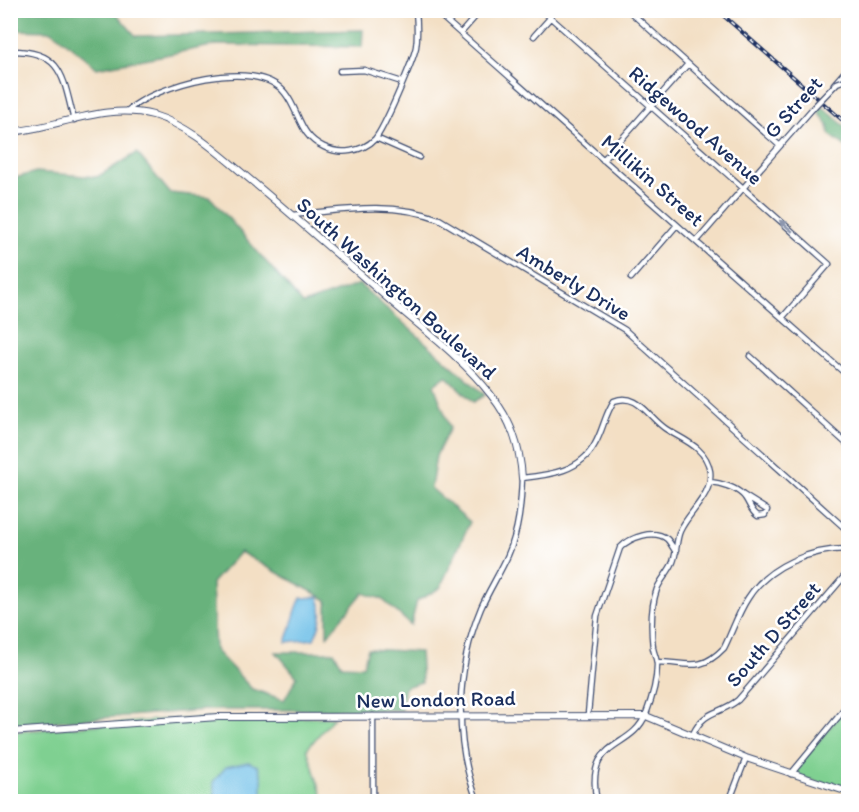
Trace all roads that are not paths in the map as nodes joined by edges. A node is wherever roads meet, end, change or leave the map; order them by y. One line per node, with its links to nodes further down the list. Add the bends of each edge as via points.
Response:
1 (417, 10): 14 (street, via 416,47)
2 (434, 10): 7 (street, Millikin Street)
3 (481, 10): 7 (street)
4 (542, 10): 6 (street, Ridgewood Avenue)
5 (628, 10): 10 (street)
6 (550, 18): 8 (street); 16 (street, Ridgewood Avenue)
7 (461, 33): 23 (street, Millikin Street)
8 (534, 36)
9 (10, 51): 18 (street, via 35,53 52,61 63,78)
10 (688, 64): 16 (street); 21 (street)
11 (849, 68): 15 (street, G Street)
12 (340, 71): 14 (street, via 364,70)
13 (847, 80): 21 (street, G Street, bridge, via 837,83)
14 (402, 82): 20 (street)
15 (827, 91)
16 (650, 107): 23 (street); 24 (street, Ridgewood Avenue)
17 (127, 111): 18 (street, South Washington Boulevard); 20 (street, via 140,100 178,85 208,78 258,78 286,94 300,125 323,147 350,151); 25 (street, South Washington Boulevard, via 154,115 184,128)
18 (74, 120): 19 (street, South Washington Boulevard)
19 (10, 132)
20 (376, 138): 22 (street)
21 (780, 146): 24 (street, G Street)
22 (419, 157)
23 (603, 160): 26 (street, Millikin Street)
24 (743, 188): 27 (street, G Street); 29 (street, Ridgewood Avenue, one-way to 24, via 829,264)
25 (293, 215): 33 (street, South Washington Boulevard, via 481,382 514,433); 36 (street, Amberly Drive, via 378,207 439,219 625,330)
26 (677, 225): 27 (street, Millikin Street); 28 (street)
27 (698, 241): 29 (street, Millikin Street)
28 (631, 278)
29 (782, 318): 31 (street, Millikin Street)
30 (750, 356): 32 (street)
31 (849, 376)
32 (849, 445)
33 (522, 478): 34 (street, via 550,475 575,466 595,446 614,401 622,398 636,401 655,420 698,449 707,463); 46 (street, South Washington Boulevard, via 521,506 509,552 482,606 468,646)
34 (710, 482): 35 (street); 37 (street)
35 (743, 495): 35 (street, via 753,513 765,514 764,506)
36 (849, 531)
37 (678, 534): 38 (street); 40 (street)
38 (667, 539): 40 (street); 44 (street, via 637,537 620,548 597,616)
39 (849, 549): 42 (street, via 821,551 800,558 757,586 718,655 688,666)
40 (676, 552): 42 (street, via 653,603 653,649)
41 (849, 572): 49 (street, South D Street, via 738,700 704,716)
42 (657, 662): 47 (street)
43 (849, 705): 51 (street)
44 (588, 714): 46 (street, New London Road); 47 (street, New London Road)
45 (373, 716): 46 (street, New London Road); 48 (street, New London Road, via 218,717); 53 (street)
46 (461, 716): 54 (street, South Washington Boulevard, via 466,762)
47 (646, 716): 49 (street, New London Road); 55 (street, via 599,763 594,773)
48 (10, 732)
49 (693, 734): 50 (street, New London Road)
50 (746, 758): 51 (street, New London Road); 56 (street)
51 (790, 774): 52 (street, New London Road)
52 (849, 792)
53 (373, 801)
54 (478, 801)
55 (597, 801)
56 (729, 801)

